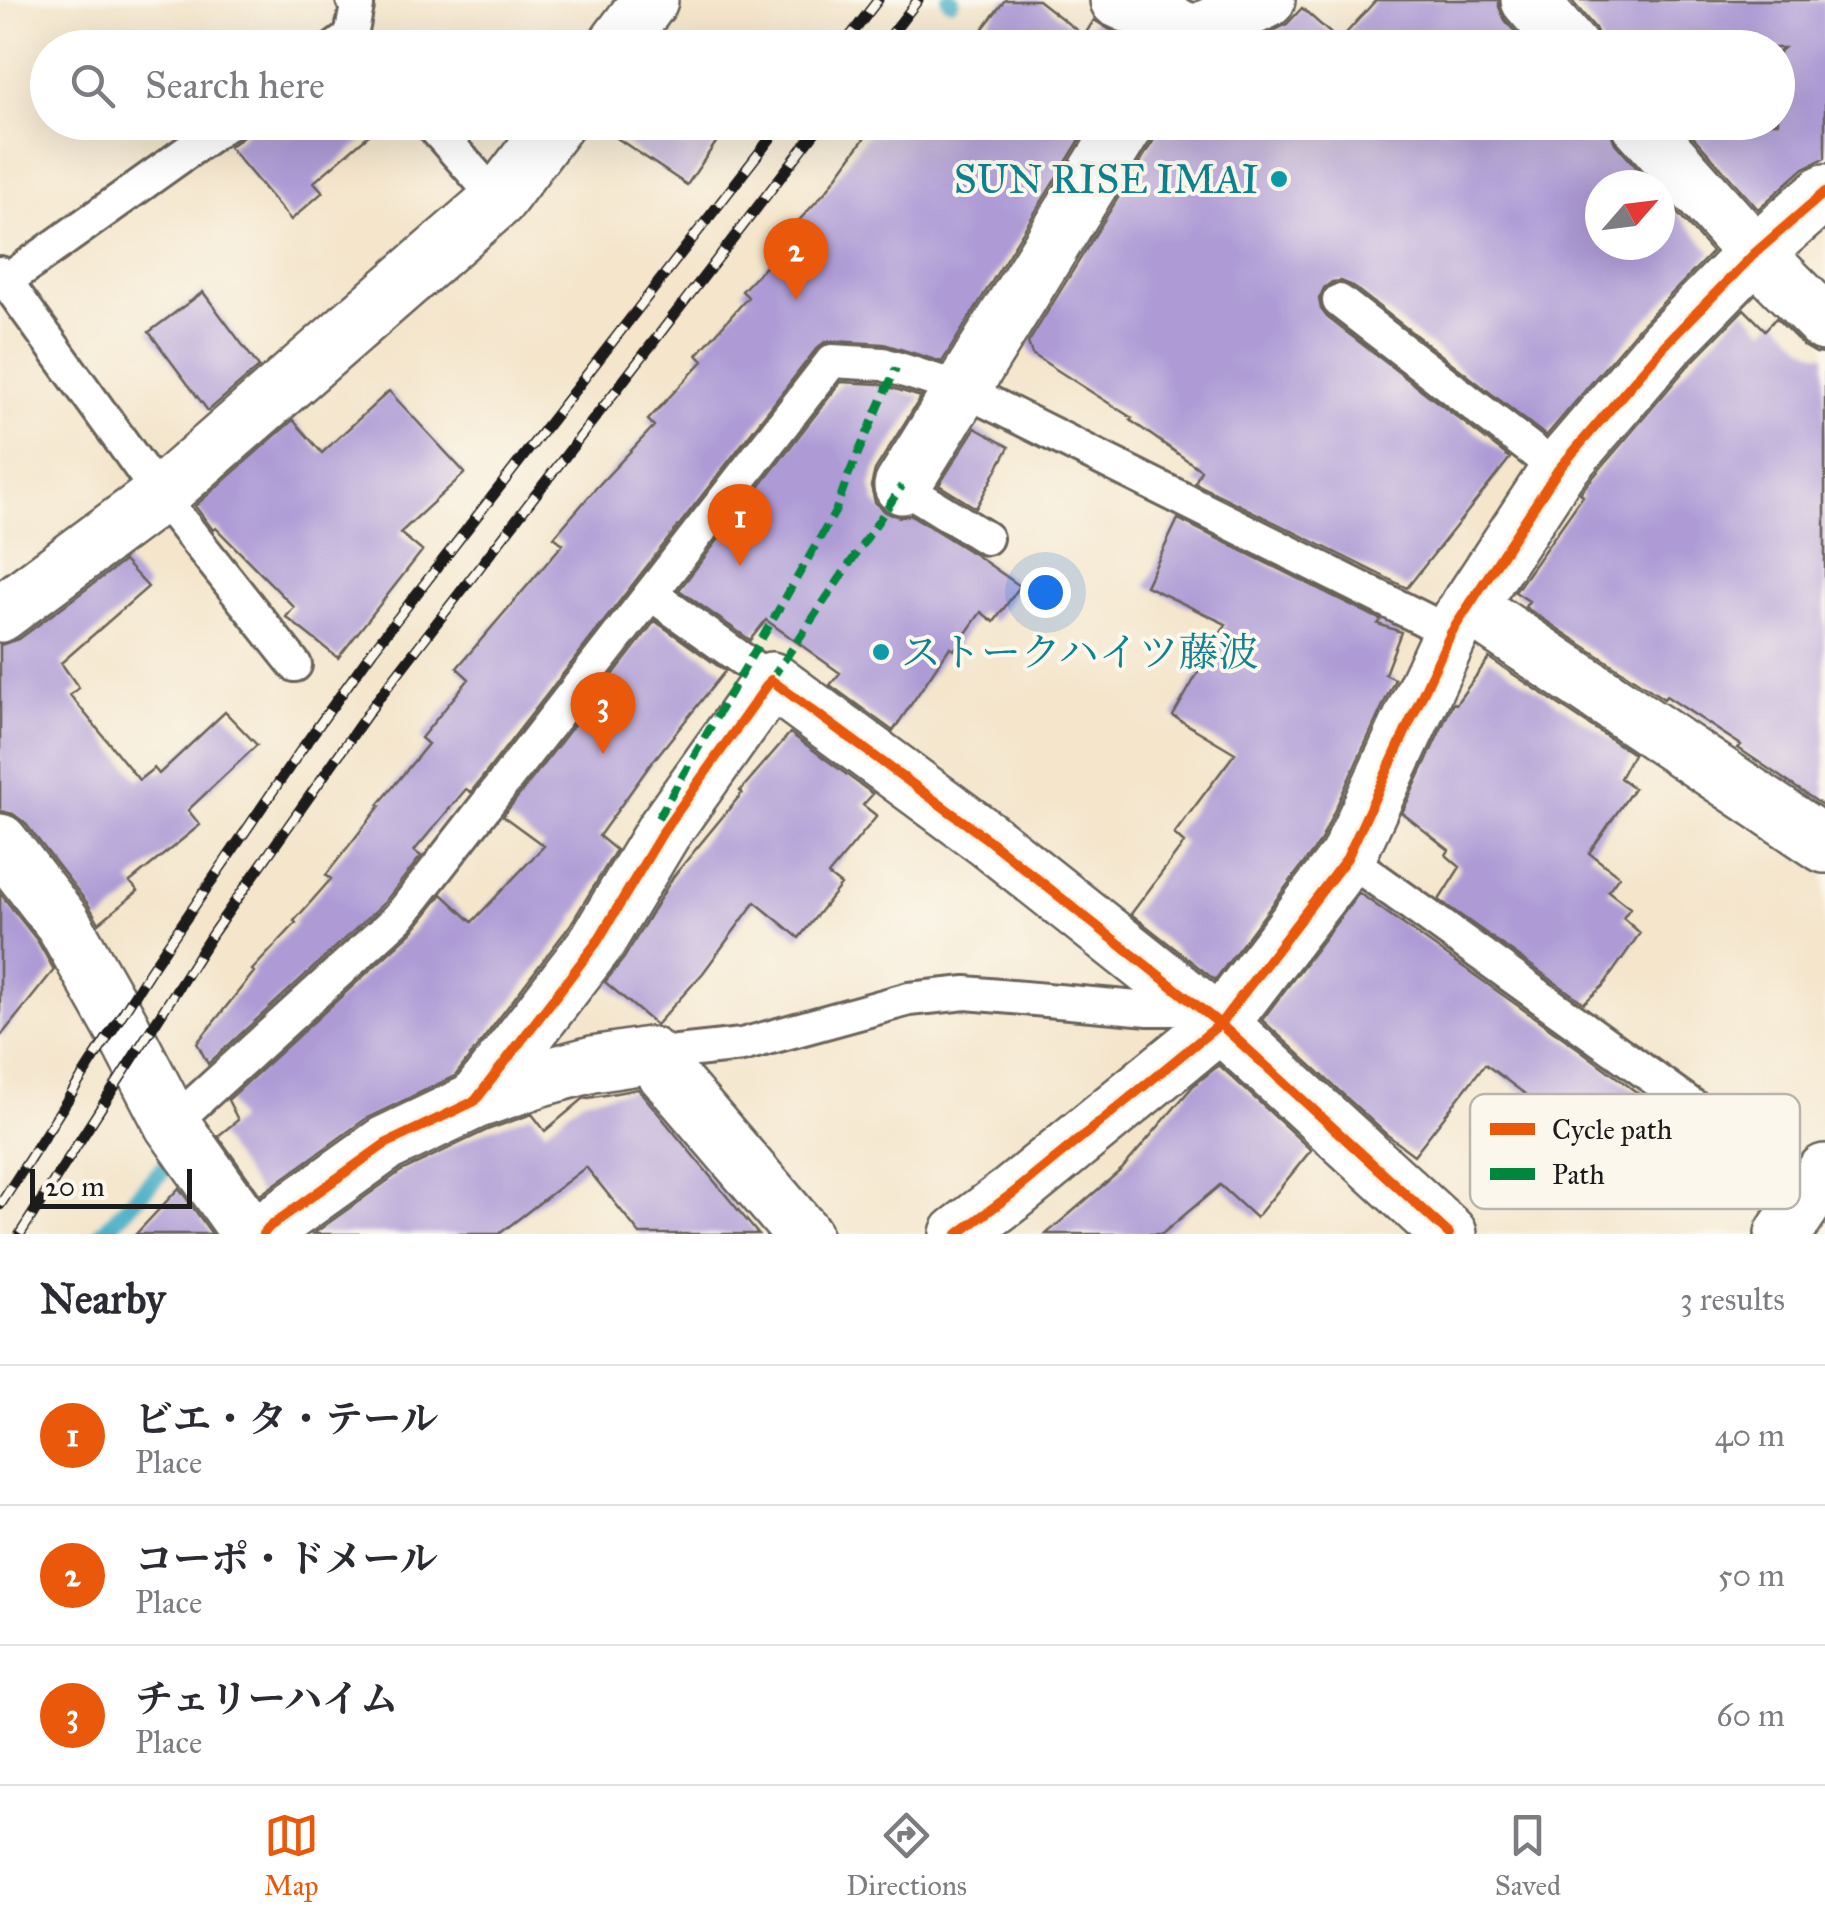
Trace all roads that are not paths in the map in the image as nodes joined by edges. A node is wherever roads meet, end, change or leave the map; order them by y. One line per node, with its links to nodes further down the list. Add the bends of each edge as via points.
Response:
1 (353, 0): 6 (lane)
2 (650, 0): 7 (street)
3 (1118, 0): 8 (street)
4 (1267, 0): 9 (street)
5 (1529, 0): 10 (street)
6 (352, 30)
7 (628, 30)
8 (1169, 30)
9 (1209, 30)
10 (1555, 30)
11 (203, 140): 19 (lane)
12 (445, 140): 17 (lane)
13 (543, 140): 17 (street)
14 (1117, 140): 22 (street)
15 (1654, 140): 18 (street)
16 (1825, 192): 18 (street)
17 (498, 200): 25 (street)
18 (1755, 253): 21 (street); 23 (street, via 1664,345)
19 (3, 277): 25 (lane)
20 (1339, 301): 23 (lane)
21 (1825, 324)
22 (962, 389): 24 (street); 27 (lane, via 883,364 832,361); 29 (lane)
23 (1558, 470): 29 (street)
24 (902, 486): 26 (lane)
25 (160, 495): 28 (street); 30 (lane)
26 (986, 538)
27 (652, 594): 31 (lane); 39 (lane, via 399,917)
28 (0, 614)
29 (1460, 620): 33 (street); 34 (street)
30 (296, 665)
31 (771, 680): 35 (street, via 987,839); 38 (street, via 663,832 596,942)
32 (0, 842): 39 (street, via 63,923)
33 (1825, 845)
34 (1347, 858): 35 (street); 37 (lane)
35 (1210, 1016): 36 (lane, via 966,992 909,1000 742,1044); 43 (street); 44 (street)
36 (650, 1055): 38 (street, via 592,1064); 42 (street)
37 (1665, 1094)
38 (475, 1101): 41 (street, via 385,1144)
39 (172, 1124): 40 (street)
40 (250, 1234)
41 (263, 1234)
42 (804, 1234)
43 (958, 1234)
44 (1449, 1234)

